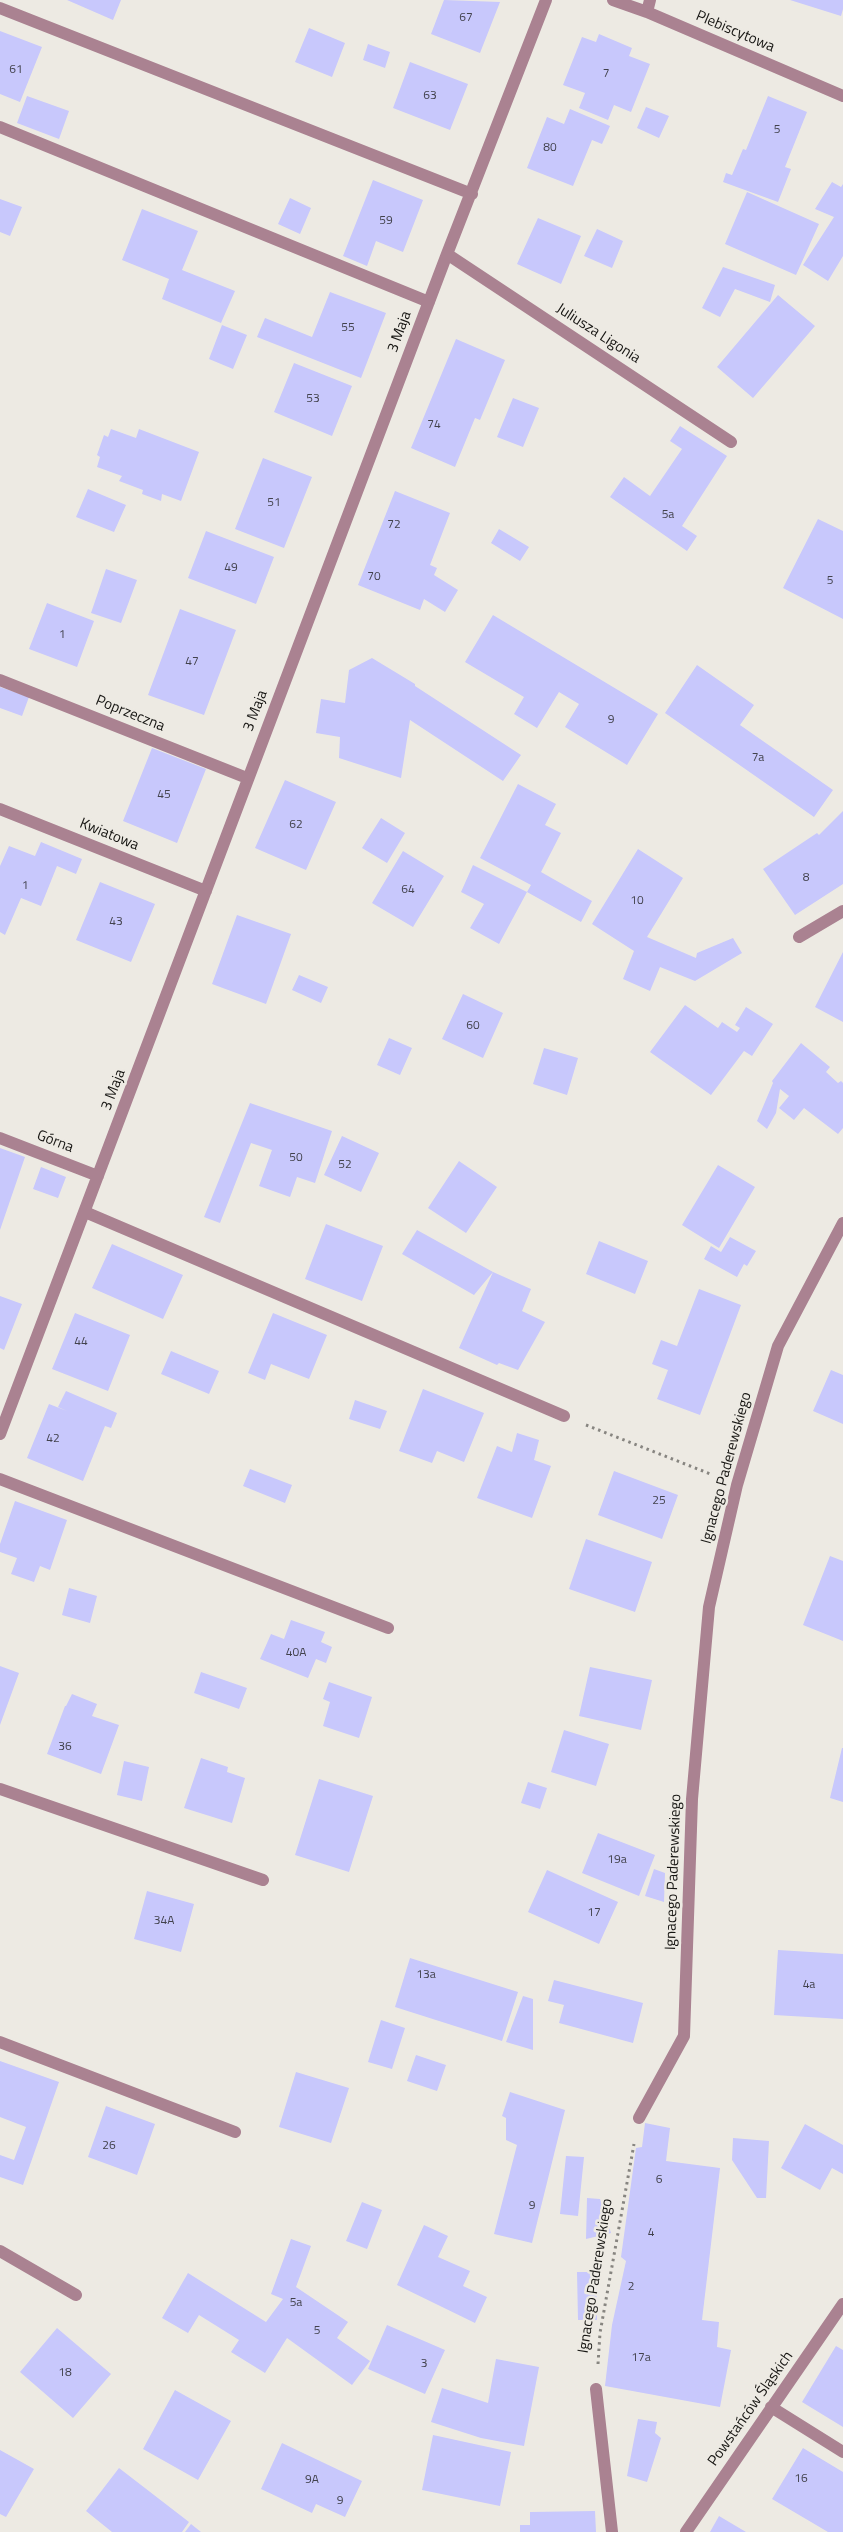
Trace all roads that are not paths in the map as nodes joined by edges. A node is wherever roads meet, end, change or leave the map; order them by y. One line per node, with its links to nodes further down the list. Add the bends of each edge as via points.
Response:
1 (546, 0): 7 (street, 3 Maja)
2 (613, 0): 3 (street, Plebiscytowa)
3 (648, 6): 5 (street, Plebiscytowa)
4 (0, 8): 7 (street)
5 (843, 96)
6 (0, 127): 9 (street)
7 (472, 194): 8 (street, 3 Maja)
8 (447, 254): 9 (street, 3 Maja); 10 (street, Juliusza Ligonia)
9 (429, 302): 12 (street, 3 Maja)
10 (731, 442)
11 (0, 680): 12 (street, Poprzeczna)
12 (247, 778): 14 (street, 3 Maja)
13 (0, 809): 14 (street, Kwiatowa)
14 (206, 891): 18 (street, 3 Maja)
15 (843, 911): 16 (street)
16 (799, 937)
17 (0, 1138): 18 (street, Górna)
18 (98, 1176): 19 (street, 3 Maja)
19 (85, 1212): 21 (street); 22 (street, 3 Maja)
20 (843, 1223): 28 (street, Ignacego Paderewskiego, via 778,1346 737,1484 710,1607 692,1799 684,2036)
21 (564, 1416)
22 (0, 1434)
23 (0, 1479): 24 (street)
24 (388, 1628)
25 (0, 1789): 26 (street)
26 (263, 1880)
27 (0, 2042): 29 (street)
28 (639, 2118)
29 (235, 2132)
30 (0, 2251): 31 (street)
31 (76, 2295)
32 (843, 2304): 34 (street, Powstańców Śląskich)
33 (596, 2389): 36 (street)
34 (771, 2407): 35 (street); 37 (street, Powstańców Śląskich)
35 (843, 2452)
36 (612, 2532)
37 (686, 2532)

